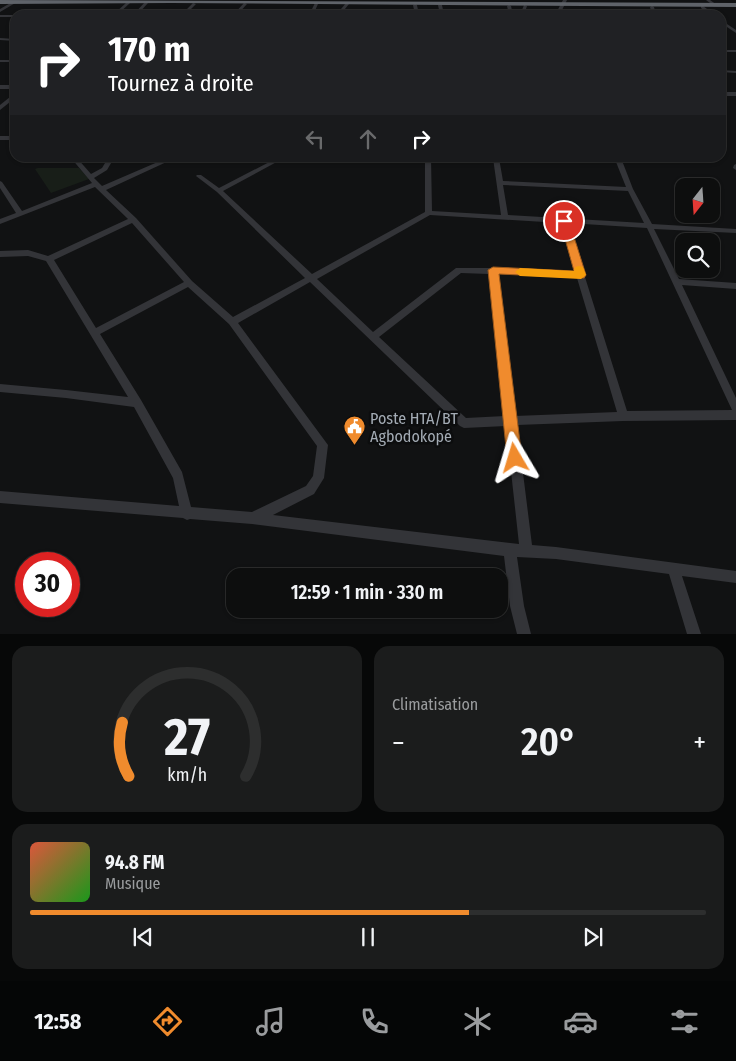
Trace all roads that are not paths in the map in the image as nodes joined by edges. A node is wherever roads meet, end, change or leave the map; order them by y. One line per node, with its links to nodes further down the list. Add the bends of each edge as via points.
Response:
1 (708, 0): 18 (street)
2 (289, 1): 4 (highway); 5 (highway)
3 (122, 2): 4 (highway); 10 (highway); 10 (highway); 11 (highway)
4 (247, 2): 13 (highway); 14 (highway)
5 (385, 2): 6 (highway)
6 (427, 2): 7 (highway)
7 (491, 2): 8 (highway)
8 (535, 2): 12 (highway)
9 (0, 3): 10 (highway)
10 (14, 3): 34 (street)
11 (146, 3): 13 (highway); 24 (street)
12 (563, 3): 18 (highway); 20 (highway); 22 (highway)
13 (194, 4): 25 (street)
14 (316, 4): 15 (highway); 26 (street)
15 (347, 4): 16 (highway); 27 (street)
16 (415, 5): 17 (highway); 28 (street)
17 (440, 5): 19 (highway); 29 (street)
18 (715, 5): 21 (highway)
19 (509, 6): 20 (highway); 30 (street)
20 (525, 6): 31 (street)
21 (736, 6): 23 (highway)
22 (652, 7): 23 (highway); 32 (street)
23 (702, 7): 33 (street)
24 (139, 10)
25 (188, 10)
26 (313, 10)
27 (342, 10)
28 (416, 10)
29 (441, 10)
30 (509, 10)
31 (524, 10)
32 (653, 10)
33 (706, 10)
34 (0, 11)
35 (10, 99): 36 (street)
36 (0, 108)
37 (78, 162): 47 (street)
38 (109, 162): 47 (street)
39 (160, 162): 47 (street)
40 (273, 162): 49 (street)
41 (428, 162): 50 (street)
42 (496, 162): 45 (street)
43 (619, 162): 48 (street)
44 (199, 176): 49 (street)
45 (498, 182): 48 (street); 52 (street)
46 (0, 183): 51 (street)
47 (96, 183): 51 (street); 53 (street)
48 (630, 190): 56 (street)
49 (219, 191): 62 (street)
50 (429, 213): 52 (street); 62 (street)
51 (20, 214): 55 (street)
52 (505, 218): 54 (street)
53 (133, 220): 59 (street); 64 (street)
54 (564, 221): 56 (street); 61 (street)
55 (0, 222)
56 (650, 227): 57 (street); 63 (street)
57 (736, 231)
58 (0, 254): 59 (street, via 28,254)
59 (49, 259): 67 (street)
60 (493, 270): 61 (street); 68 (street, via 454,272); 74 (street)
61 (581, 275): 73 (street)
62 (312, 279): 66 (street); 68 (street)
63 (676, 282): 65 (street); 71 (street)
64 (188, 283): 66 (street); 67 (street)
65 (736, 286)
66 (232, 322): 77 (street, via 323,445 318,478 310,490)
67 (94, 333): 70 (street)
68 (373, 337): 74 (street, via 464,423)
69 (0, 388): 70 (street)
70 (137, 403): 76 (street, via 178,476)
71 (736, 409)
72 (736, 415): 73 (street)
73 (622, 416): 74 (street)
74 (510, 421): 79 (street)
75 (0, 496): 76 (street)
76 (187, 514): 77 (street)
77 (252, 518): 78 (street)
78 (510, 550): 79 (street); 82 (street)
79 (526, 550): 80 (street)
80 (674, 570): 81 (street); 83 (street)
81 (736, 577)
82 (524, 634)
83 (694, 634)

